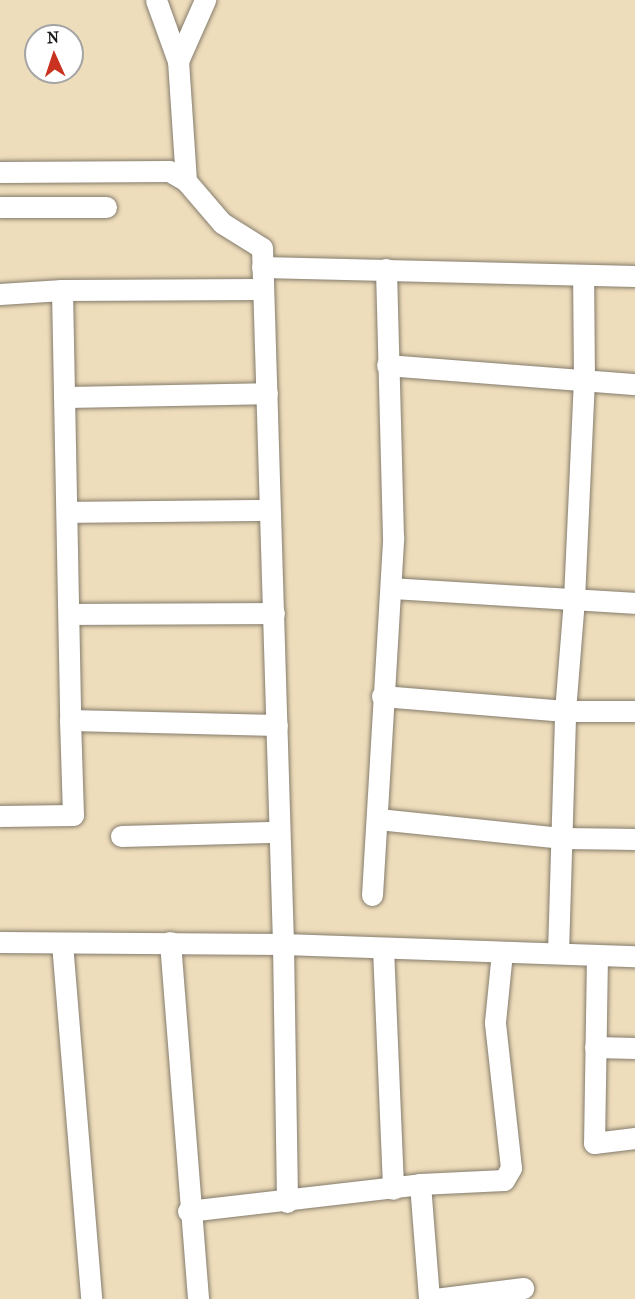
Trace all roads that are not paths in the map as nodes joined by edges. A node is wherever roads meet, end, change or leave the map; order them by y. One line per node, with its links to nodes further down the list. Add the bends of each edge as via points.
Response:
1 (156, 0): 3 (street)
2 (205, 0): 3 (street)
3 (178, 61): 5 (street)
4 (0, 172): 5 (street, via 169,171)
5 (186, 181): 8 (street, via 222,223 262,248)
6 (0, 207): 7 (street)
7 (106, 207)
8 (262, 267): 9 (street); 12 (street)
9 (386, 269): 10 (street); 15 (street)
10 (583, 274): 11 (street); 16 (street)
11 (635, 276)
12 (261, 289): 13 (street); 18 (street)
13 (62, 290): 14 (street); 19 (street)
14 (0, 294)
15 (387, 365): 16 (street); 22 (street)
16 (584, 380): 17 (street); 23 (street)
17 (635, 384)
18 (267, 393): 19 (street); 20 (street)
19 (64, 397): 21 (street)
20 (268, 510): 21 (street); 25 (street)
21 (67, 512): 26 (street)
22 (392, 588): 23 (street); 27 (street)
23 (574, 598): 24 (street); 28 (street)
24 (635, 603)
25 (274, 613): 26 (street); 31 (street)
26 (70, 614): 30 (street)
27 (382, 696): 28 (street); 33 (street)
28 (565, 711): 29 (street); 36 (street)
29 (635, 711)
30 (70, 720): 31 (street); 32 (street, via 73,815)
31 (277, 725): 34 (street)
32 (0, 816)
33 (378, 819): 36 (street); 38 (street)
34 (279, 832): 35 (street); 42 (street)
35 (121, 836)
36 (563, 838): 37 (street); 45 (street)
37 (635, 839)
38 (372, 895)
39 (0, 942): 41 (street)
40 (170, 942): 41 (street); 42 (street); 54 (street)
41 (62, 943): 56 (street)
42 (283, 944): 43 (street); 53 (street)
43 (383, 948): 44 (street); 52 (street)
44 (502, 952): 45 (street); 51 (street, via 495,1022 510,1174 504,1180)
45 (558, 953): 46 (street)
46 (597, 955): 47 (street); 48 (street)
47 (635, 956)
48 (595, 1047): 49 (street); 50 (street, via 594,1143)
49 (635, 1048)
50 (635, 1137)
51 (420, 1184): 52 (street); 58 (street)
52 (393, 1189): 53 (street)
53 (287, 1202): 54 (street)
54 (188, 1211): 57 (street)
55 (523, 1288): 59 (street)
56 (91, 1299)
57 (198, 1299)
58 (429, 1299)
59 (435, 1299)

